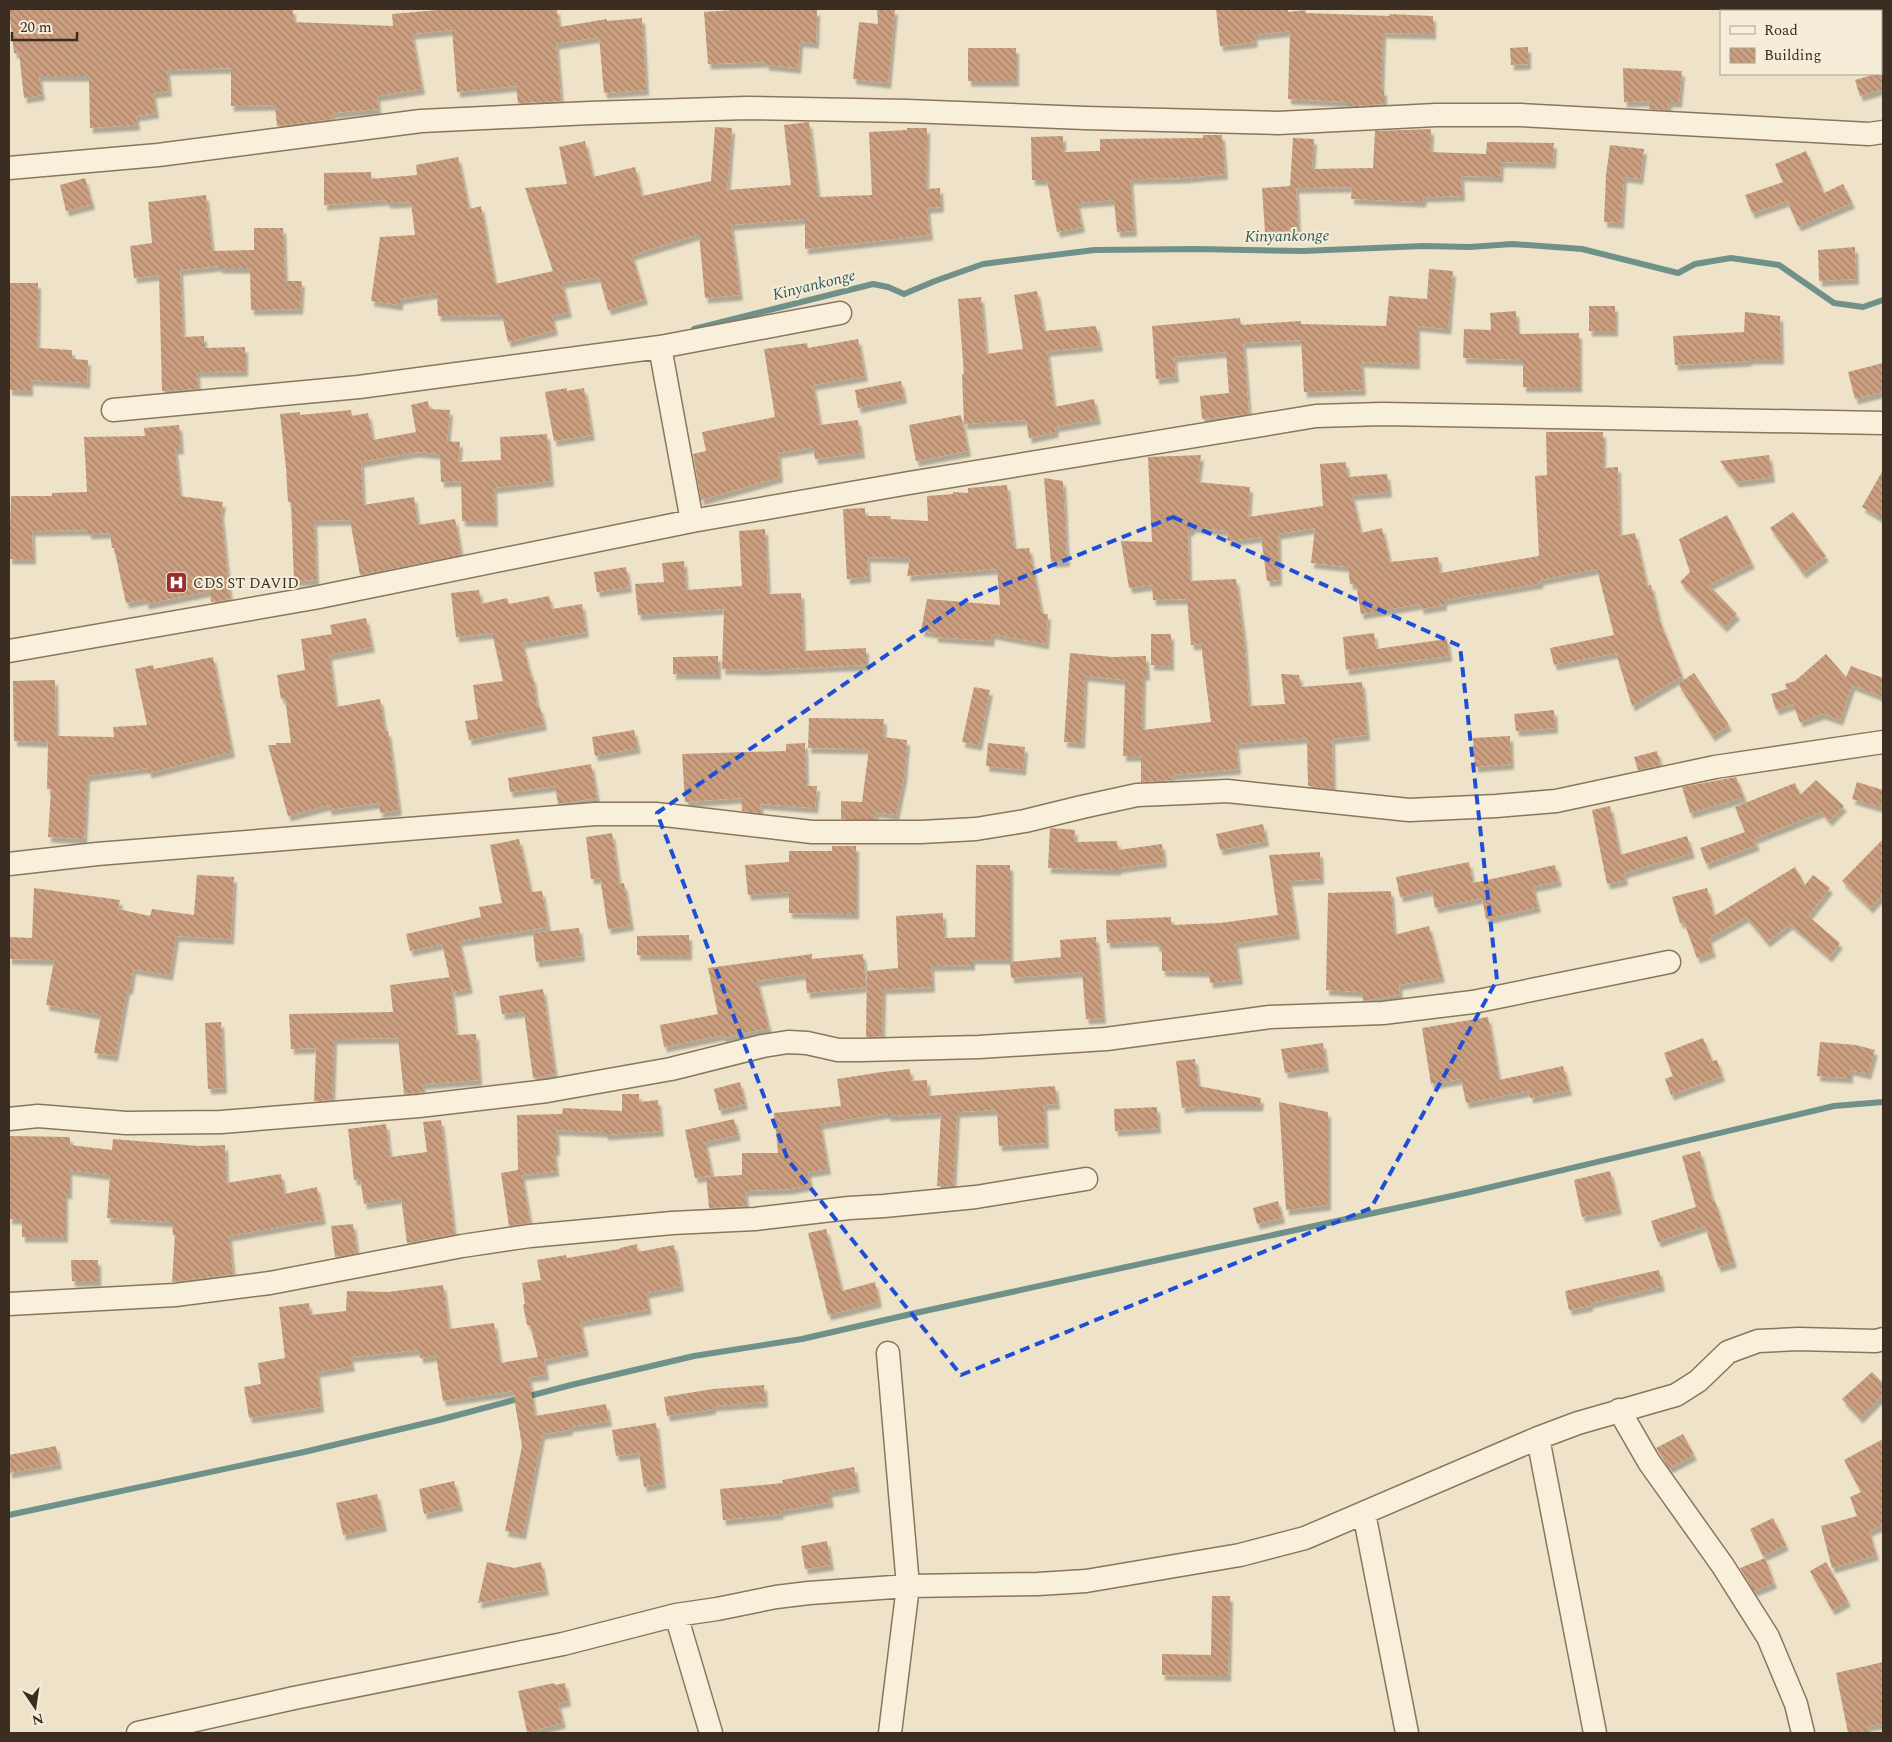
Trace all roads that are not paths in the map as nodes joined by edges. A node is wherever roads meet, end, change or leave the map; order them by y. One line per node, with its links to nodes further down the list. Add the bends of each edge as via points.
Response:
1 (1883, 132): 2 (street, via 1869,134 1521,115 1436,115 1278,123 746,108 421,121 158,155)
2 (9, 168)
3 (840, 313): 4 (street)
4 (660, 347): 5 (street, via 359,387); 7 (street)
5 (113, 410)
6 (1883, 423): 7 (street, via 1382,414 1316,416)
7 (692, 521): 8 (street, via 314,598)
8 (9, 651)
9 (1883, 742): 10 (street, via 1715,768 1556,801 1496,806 1409,810 1227,791 1186,792 1137,795 976,830 921,832 812,832 656,814 595,814)
10 (9, 864)
11 (1669, 962): 12 (street, via 1473,1002 1383,1013 1270,1016 1106,1039 862,1050 838,1050 788,1042 671,1070 547,1091 419,1106 221,1122 126,1123 38,1116)
12 (9, 1119)
13 (1086, 1180): 14 (street, via 976,1197 755,1219 530,1236 270,1283 175,1295)
14 (9, 1304)
15 (1883, 1339): 17 (street, via 1758,1341 1728,1352 1698,1381 1676,1395)
16 (888, 1353): 20 (street)
17 (1619, 1410): 18 (street); 27 (street, via 1649,1462 1723,1566 1768,1637 1796,1704)
18 (1538, 1438): 19 (street); 26 (street)
19 (1364, 1513): 20 (street, via 1305,1538 1240,1555 1086,1581); 25 (street)
20 (908, 1586): 21 (street, via 776,1597 718,1610); 24 (street)
21 (676, 1615): 22 (street, via 563,1644); 23 (street)
22 (138, 1733)
23 (711, 1733)
24 (890, 1733)
25 (1407, 1733)
26 (1595, 1733)
27 (1803, 1733)

